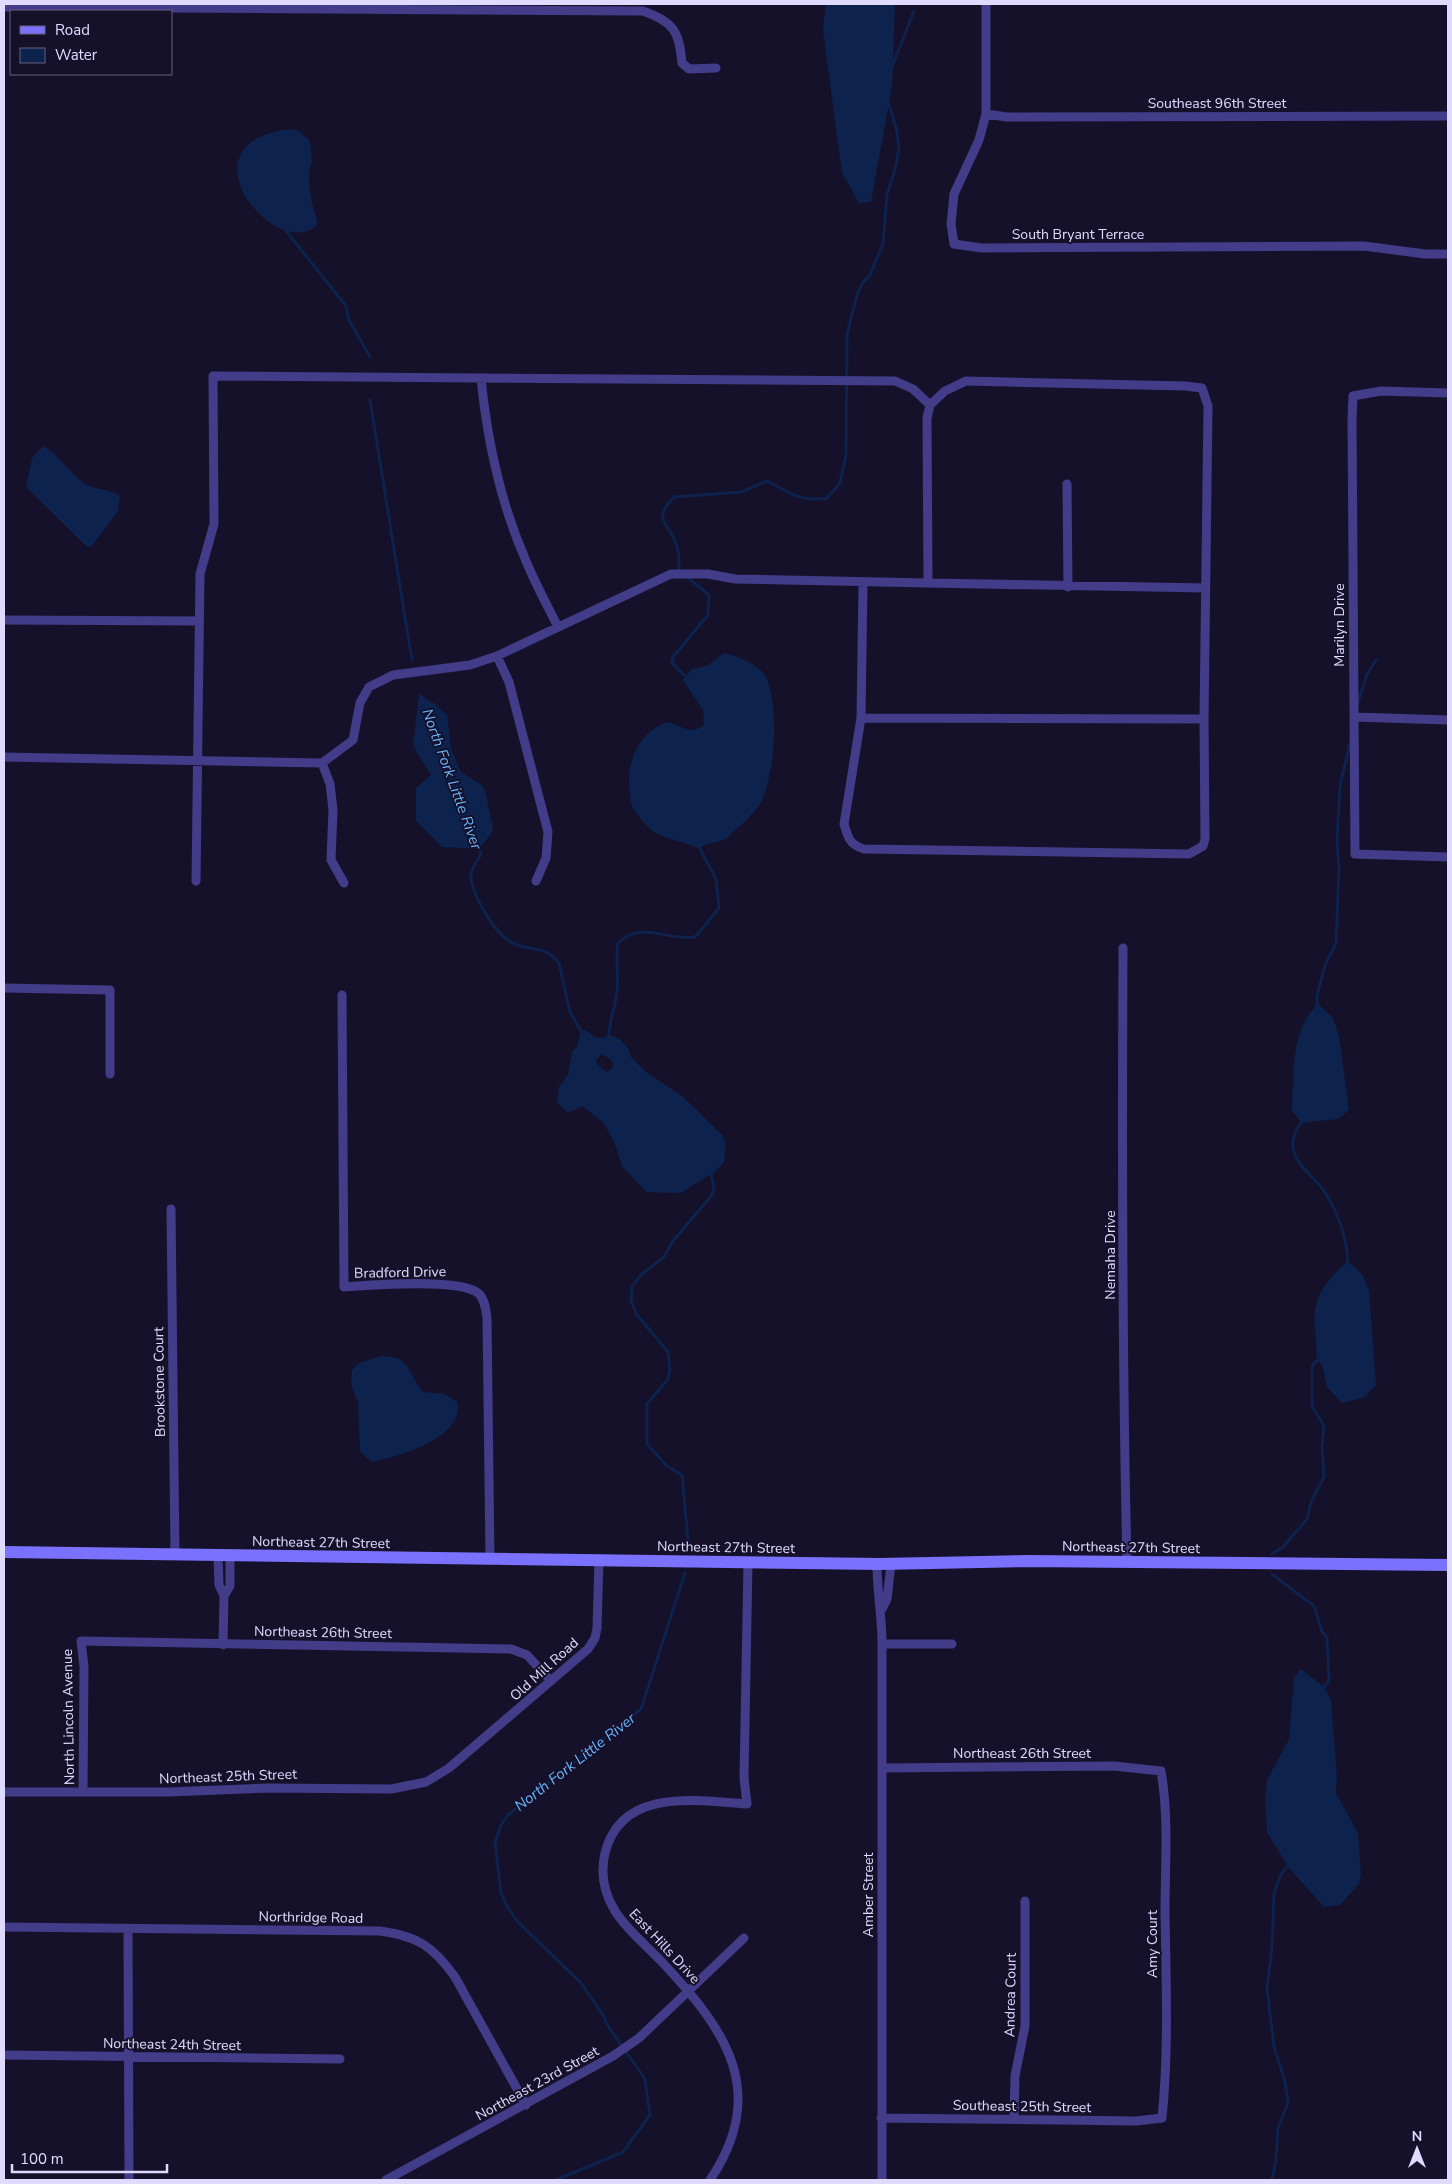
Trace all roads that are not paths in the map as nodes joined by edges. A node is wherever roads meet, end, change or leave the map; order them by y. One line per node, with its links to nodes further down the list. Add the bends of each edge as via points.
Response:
1 (986, 4): 5 (street, South Bryant Terrace)
2 (4, 7): 3 (street)
3 (486, 7): 4 (street, via 643,11 659,16 671,25 677,33 682,63 689,69)
4 (716, 68)
5 (986, 114): 6 (street, Southeast 96th Street, via 1016,118); 7 (street, South Bryant Terrace, via 979,140 954,194 951,224 954,244 982,248 1364,246)
6 (1448, 116)
7 (1448, 254)
8 (481, 378): 10 (street, via 895,381 913,389); 17 (street, via 213,376 214,524 200,574); 18 (street, via 484,412 501,487 525,560)
9 (1448, 393): 20 (street, Marilyn Drive, via 1381,391 1353,396)
10 (930, 405): 13 (street, via 927,418); 15 (street, via 945,391 966,381 1202,388 1208,406)
11 (1067, 484): 14 (street)
12 (863, 583): 13 (street); 18 (street, via 671,574); 21 (street)
13 (928, 583): 14 (street)
14 (1068, 586): 15 (street)
15 (1205, 588): 22 (street)
16 (4, 620): 17 (street)
17 (199, 621): 25 (street)
18 (558, 627): 19 (street)
19 (497, 656): 26 (street, via 470,665 393,675 369,687 360,703 353,740); 29 (street, via 508,682 548,832 546,858)
20 (1354, 717): 23 (street); 27 (street, Marilyn Drive, via 1355,854)
21 (861, 718): 22 (street); 22 (street, via 844,824 848,840 855,847 1189,854 1203,846 1205,839)
22 (1204, 719)
23 (1448, 720)
24 (4, 757): 25 (street)
25 (199, 761): 26 (street); 28 (street)
26 (322, 764): 30 (street, via 330,784 334,810 331,860)
27 (1448, 857)
28 (196, 881)
29 (536, 881)
30 (344, 883)
31 (1123, 948): 42 (street, Nemaha Drive, via 1121,1086)
32 (4, 988): 34 (street, via 110,990)
33 (342, 995): 39 (street, Bradford Drive, via 344,1287 454,1285 470,1289 480,1296 487,1318)
34 (110, 1074)
35 (171, 1209): 37 (street, Brookstone Court)
36 (4, 1552): 37 (street, Northeast 27th Street)
37 (175, 1555): 38 (street, Northeast 27th Street)
38 (224, 1556): 39 (street, Northeast 27th Street); 50 (street, via 219,1585 224,1596)
39 (490, 1560): 40 (street, Northeast 27th Street)
40 (599, 1561): 41 (street, Northeast 27th Street); 51 (street, Old Mill Road, via 595,1638 588,1649)
41 (748, 1562): 43 (street, Northeast 27th Street); 61 (street, East Hills Drive, via 746,1804 676,1801 639,1809 618,1825 603,1863 604,1886 616,1912)
42 (1127, 1562): 44 (street, Northeast 27th Street); 45 (street, Northeast 27th Street)
43 (877, 1564): 44 (street, Northeast 27th Street); 46 (street, Amber Street, via 877,1599)
44 (890, 1564): 46 (street, Amber Street, via 887,1600)
45 (1448, 1565)
46 (882, 1609): 48 (street, Amber Street)
47 (81, 1641): 50 (street, Northeast 26th Street); 56 (street, North Lincoln Avenue, via 84,1666)
48 (882, 1644): 49 (street); 53 (street, Amber Street)
49 (952, 1644)
50 (223, 1645): 51 (street, Northeast 26th Street, via 511,1649 527,1655)
51 (551, 1682): 52 (street, Old Mill Road)
52 (449, 1768): 56 (street, Northeast 25th Street, via 426,1782 400,1789)
53 (882, 1768): 54 (street, Northeast 26th Street, via 1104,1766); 66 (street, Amber Street)
54 (1161, 1771): 67 (street, Amy Court, via 1166,1797 1165,2088)
55 (4, 1792): 56 (street, Northeast 25th Street)
56 (83, 1792)
57 (1025, 1901): 68 (street, Andrea Court, via 1026,2026 1015,2076)
58 (4, 1927): 59 (street, Northridge Road)
59 (128, 1929): 63 (street); 65 (street, Northridge Road, via 380,1932 397,1933 417,1940 435,1953 455,1977)
60 (744, 1938): 61 (street, Northeast 23rd Street)
61 (689, 1992): 65 (street, Northeast 23rd Street, via 613,2056); 71 (street, East Hills Drive, via 722,2035 737,2083 733,2135)
62 (4, 2055): 63 (street, Northeast 24th Street)
63 (129, 2057): 64 (street, Northeast 24th Street); 70 (street)
64 (340, 2059)
65 (526, 2105): 69 (street, Northeast 23rd Street)
66 (882, 2118): 68 (street, Southeast 25th Street); 72 (street, Amber Street)
67 (1162, 2118): 68 (street, Southeast 25th Street, via 1136,2121)
68 (1014, 2119)
69 (392, 2179)
70 (129, 2180)
71 (710, 2180)
72 (882, 2180)

